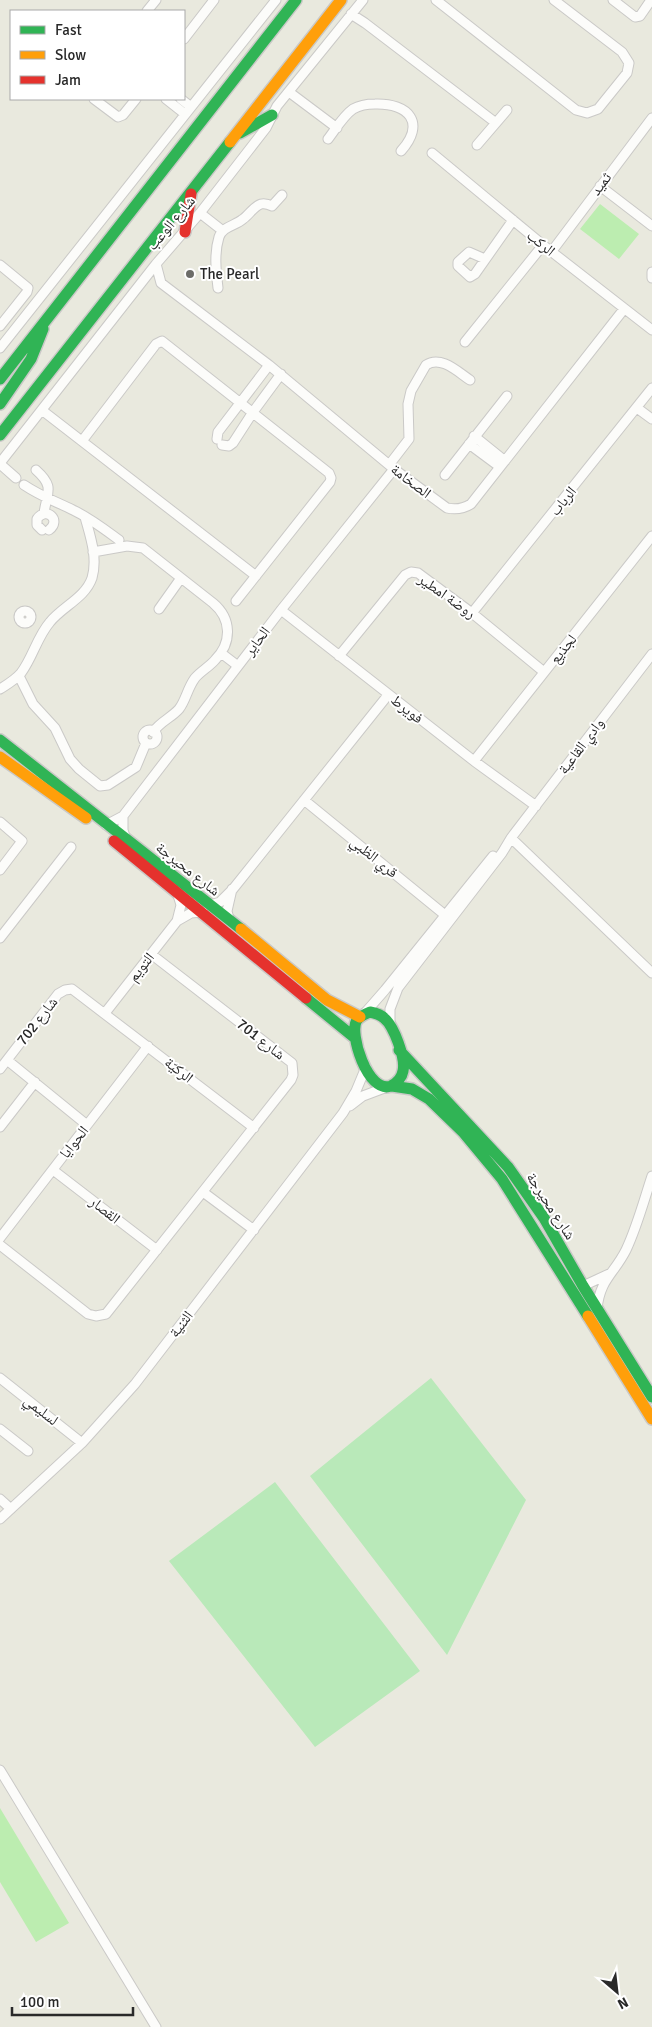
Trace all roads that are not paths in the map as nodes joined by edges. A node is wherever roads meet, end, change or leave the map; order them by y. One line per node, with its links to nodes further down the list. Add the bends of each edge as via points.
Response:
1 (156, 0): 11 (street)
2 (214, 0): 13 (street)
3 (276, 0): 19 (street)
4 (296, 0): 49 (street)
5 (341, 0): 25 (street, شارع الوعب)
6 (363, 0): 12 (street, شارع الوعب)
7 (436, 0): 8 (street, via 576,110 587,113 598,109 627,73 629,63 622,52)
8 (554, 0)
9 (613, 0): 10 (street, via 635,17 640,16)
10 (651, 0)
11 (148, 10)
12 (351, 14): 14 (street, شارع الوعب); 23 (street)
13 (185, 38)
14 (289, 92): 21 (street, شارع الوعب); 24 (street)
15 (95, 100): 16 (street, via 118,117)
16 (135, 100)
17 (168, 100): 19 (street)
18 (182, 100): 19 (street)
19 (188, 110): 53 (street)
20 (507, 110): 23 (street)
21 (272, 115): 25 (street); 33 (street, شارع الوعب, via 266,128)
22 (652, 118): 30 (street, ثميد)
23 (496, 123): 27 (street)
24 (337, 128): 26 (street); 28 (street, via 358,106 395,105 406,112 412,123 412,136)
25 (235, 136): 31 (street, شارع الوعب)
26 (328, 139)
27 (477, 145)
28 (401, 151)
29 (432, 153): 34 (street, الركب)
30 (600, 186): 35 (street); 39 (street, ثميد)
31 (191, 191): 37 (street); 66 (street, شارع الوعب)
32 (282, 195): 36 (street, via 272,206 258,205 241,222)
33 (200, 213): 36 (street); 37 (street, شارع الوعب)
34 (514, 220): 38 (street, الركب); 40 (street)
35 (652, 226)
36 (223, 231): 47 (street, via 215,267)
37 (185, 232): 41 (street, شارع الوعب)
38 (543, 245): 39 (street, الركب); 52 (street)
39 (552, 252): 48 (street, الركب)
40 (485, 259)
41 (156, 264): 45 (street); 46 (street, شارع الوعب)
42 (0, 265): 50 (street, via 28,288)
43 (652, 272): 44 (street)
44 (652, 278)
45 (161, 283): 46 (street); 54 (street, الصخامة)
46 (141, 284): 63 (street, شارع الوعب)
47 (218, 288)
48 (624, 309): 51 (street, الركب); 70 (street, الصخامة)
49 (46, 319): 56 (street); 61 (street, via 30,360)
50 (0, 326)
51 (652, 330)
52 (465, 342)
53 (0, 348)
54 (269, 365): 55 (street, الصخامة); 60 (street)
55 (281, 374): 64 (street); 71 (street, الصخامة)
56 (0, 379)
57 (470, 380): 71 (street, الحاير, via 446,364 435,362 426,365 408,404 409,439)
58 (652, 388): 62 (street, الرباب)
59 (507, 396): 67 (street)
60 (240, 402): 64 (street); 64 (street, via 218,432 219,442 228,446 233,443); 68 (street, via 164,342 159,342)
61 (0, 404)
62 (637, 408): 65 (street); 87 (street, الرباب)
63 (43, 411): 68 (street); 69 (street, شارع الوعب)
64 (253, 412): 82 (street, via 331,478)
65 (652, 419)
66 (0, 435)
67 (471, 440): 70 (street); 73 (street)
68 (82, 441): 82 (street)
69 (0, 464): 74 (street)
70 (502, 464): 71 (street, الصخامة, via 471,504 454,510)
71 (392, 467): 86 (street, الحاير)
72 (36, 470): 76 (street, via 48,484)
73 (445, 474)
74 (16, 478)
75 (24, 485): 76 (street)
76 (47, 499): 77 (street); 78 (street)
77 (44, 513): 77 (street, via 54,518 54,524 45,530 37,525 37,519)
78 (86, 516): 80 (street); 81 (street)
79 (652, 536): 94 (street, لجذيع)
80 (119, 540)
81 (94, 552): 83 (street, via 139,546); 89 (street, via 88,587)
82 (256, 576): 84 (street)
83 (181, 578): 85 (street); 90 (street, via 214,603 224,616 228,632)
84 (236, 601)
85 (159, 609)
86 (281, 610): 92 (street, فويرط); 93 (street, الحاير)
87 (472, 613): 92 (street, روضة امطير, via 418,573 411,572 405,575); 94 (street, روضة امطير)
88 (30, 622): 89 (street)
89 (40, 634): 95 (street)
90 (221, 653): 93 (street); 95 (street, via 189,686 178,710 153,732 144,734 146,743 136,767 108,785 100,786 70,759 56,728 32,704)
91 (652, 654): 102 (street, وادي القاعية)
92 (339, 656): 97 (street, فويرط)
93 (238, 666): 103 (street, الحاير)
94 (544, 672): 100 (street, لجذيع)
95 (19, 676): 96 (street)
96 (0, 689)
97 (388, 694): 100 (street, فويرط); 101 (street)
98 (0, 740): 105 (street, شارع محيرجة)
99 (0, 757): 111 (street, شارع محيرجة, via 88,819)
100 (474, 761): 102 (street, فويرط)
101 (304, 800): 110 (street); 113 (street, قري الظبي)
102 (536, 806): 106 (street, وادي القاعية)
103 (123, 816): 105 (street, الحاير); 107 (street)
104 (0, 822): 109 (street, via 22,841)
105 (106, 825): 107 (street, شارع محيرجة)
106 (511, 838): 113 (street, وادي القاعية); 118 (street); 121 (street, وادي القاعية, via 398,988 390,1009)
107 (126, 840): 112 (street, شارع محيرجة)
108 (71, 847): 116 (street)
109 (0, 870)
110 (232, 889): 112 (street, via 220,902); 114 (street, via 227,911)
111 (176, 891): 112 (street, شارع محيرجة); 115 (street, via 181,905)
112 (206, 909): 114 (street, شارع محيرجة); 115 (street, التويم, via 191,912); 122 (street, شارع محيرجة)
113 (445, 915): 120 (street, وادي القاعية)
114 (229, 919): 120 (street, شارع محيرجة, via 327,1000)
115 (177, 921): 117 (street, التويم)
116 (0, 938)
117 (151, 954): 119 (street, التويم); 133 (street, شارع 701, via 292,1063 291,1080)
118 (652, 973)
119 (105, 1013): 123 (street, الركيّة); 125 (street, شارع 702, via 76,990 61,991)
120 (362, 1015): 121 (street, شارع محيرجة, via 376,1012 387,1018); 122 (street, via 354,1026)
121 (390, 1024): 124 (street)
122 (355, 1038): 126 (street)
123 (148, 1046): 131 (street, الحوايا); 133 (street, الركيّة)
124 (399, 1050): 129 (street, via 405,1069 399,1082); 142 (street, شارع محيرجة, via 508,1167 544,1218)
125 (7, 1060): 127 (street, شارع 702); 128 (street)
126 (366, 1067): 129 (street, via 374,1082); 130 (street, الثنية)
127 (0, 1069)
128 (35, 1082): 131 (street); 132 (street)
129 (390, 1086): 130 (street, الثنية, via 363,1096); 142 (street, شارع محيرجة, via 412,1089 429,1099 482,1154)
130 (342, 1113): 137 (street, الثنية)
131 (87, 1125): 134 (street, الحوايا)
132 (0, 1127)
133 (254, 1128): 136 (street, شارع 701)
134 (53, 1170): 138 (street, الحوايا); 140 (street, القصار)
135 (652, 1176): 141 (street, via 626,1250)
136 (203, 1192): 137 (street); 140 (street, شارع 701)
137 (254, 1230): 148 (street, الثنية, via 135,1384)
138 (0, 1238)
139 (0, 1246): 140 (street, شارع 701, via 88,1314 96,1316 112,1309)
140 (157, 1250)
141 (609, 1274): 142 (street); 143 (street, via 598,1294)
142 (579, 1289): 143 (street, شارع محيرجة); 146 (street, شارع محيرجة)
143 (597, 1309): 145 (street, شارع محيرجة)
144 (0, 1378): 148 (street, لسليمي)
145 (652, 1397)
146 (652, 1419)
147 (0, 1429): 149 (street)
148 (82, 1442): 151 (street, الثنية)
149 (28, 1451)
150 (0, 1499): 151 (street)
151 (4, 1514)
152 (0, 1770): 153 (street)
153 (156, 2027)

